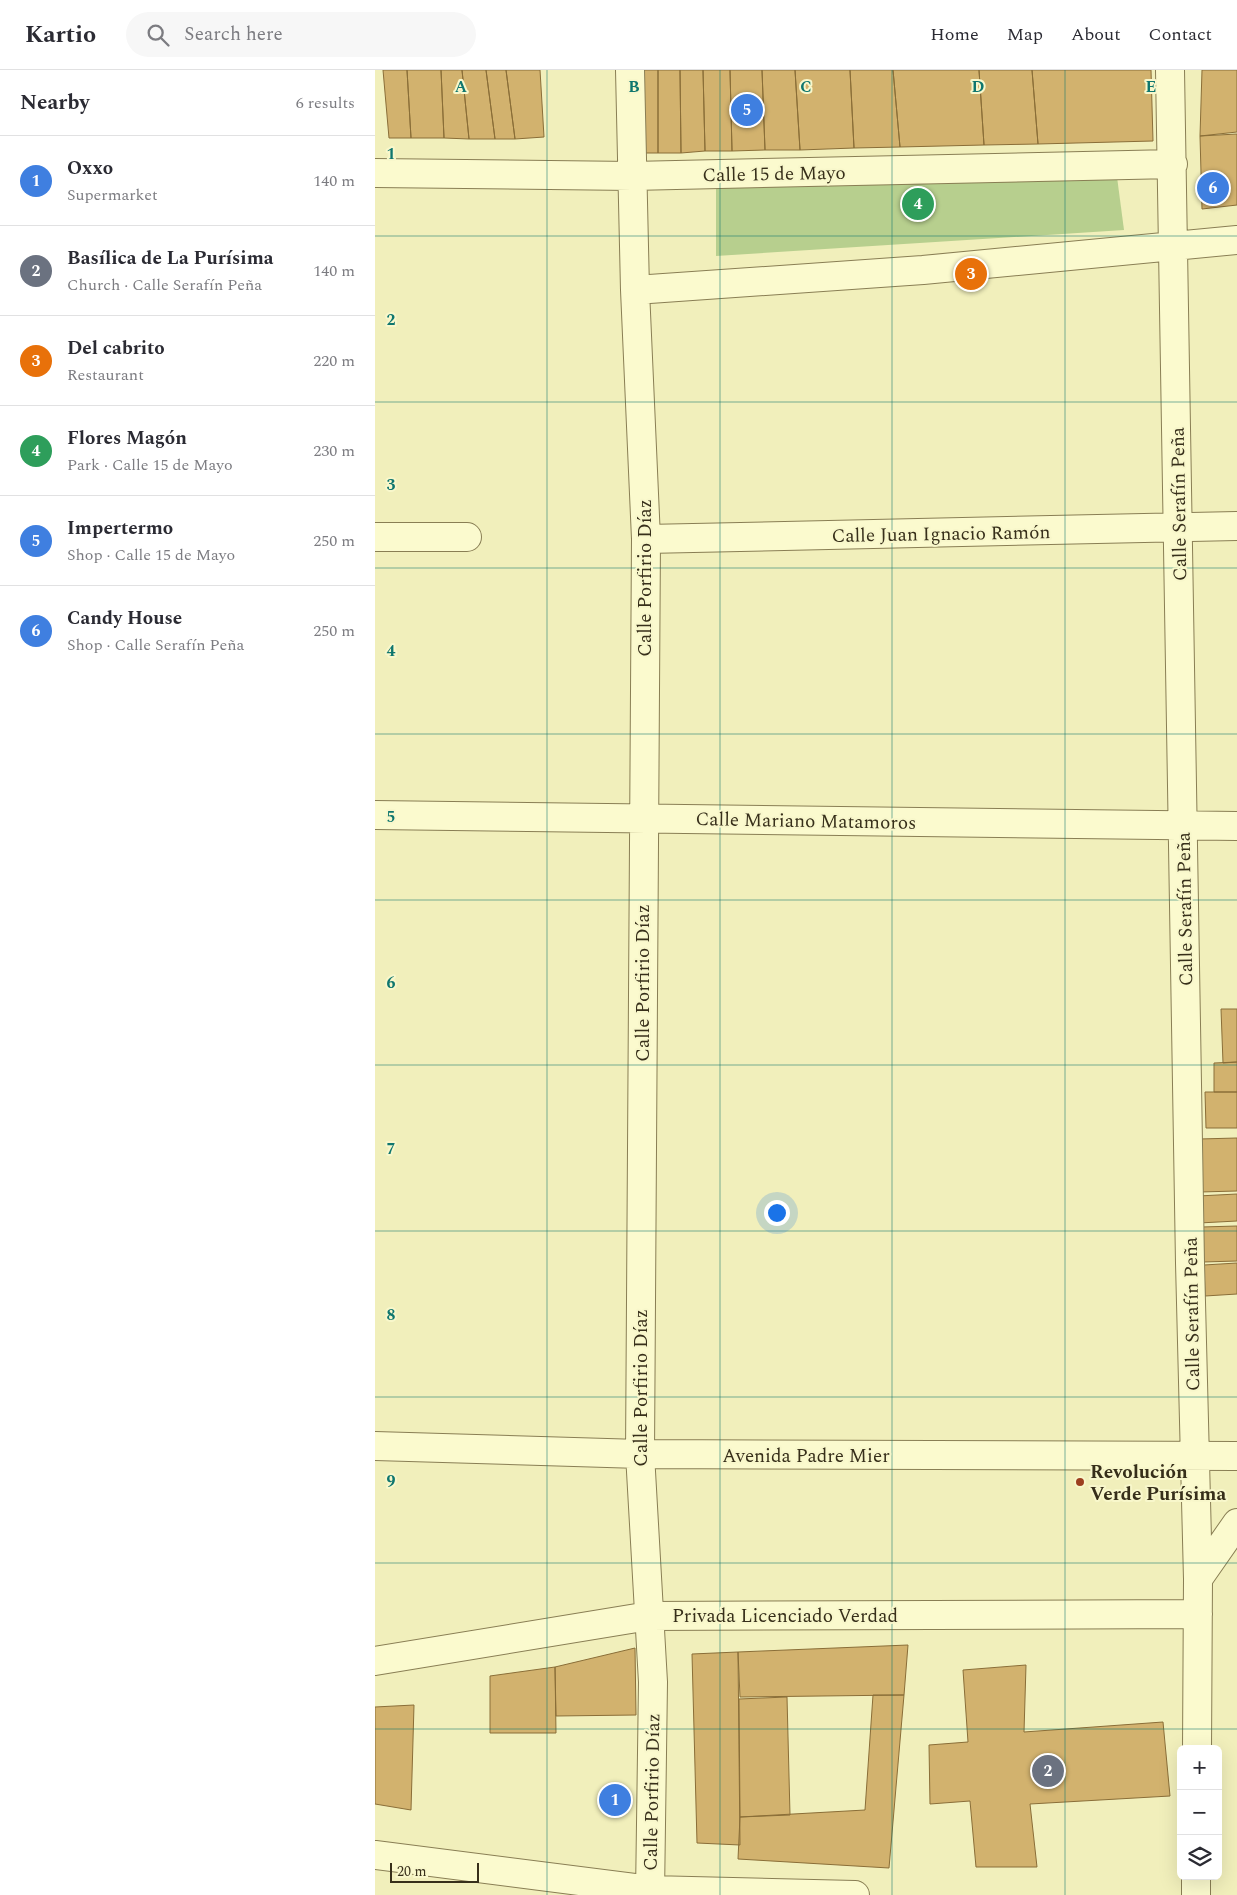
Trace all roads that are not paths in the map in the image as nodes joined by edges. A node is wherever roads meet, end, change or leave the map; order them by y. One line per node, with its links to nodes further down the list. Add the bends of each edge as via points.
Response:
1 (630, 70): 5 (street, Calle Porfirio Díaz)
2 (1170, 70): 3 (street, Calle Serafín Peña)
3 (1173, 164): 5 (street, Calle 15 de Mayo); 7 (street, Calle Serafín Peña)
4 (375, 173): 5 (street, Calle 15 de Mayo)
5 (632, 176): 8 (street, Calle Porfirio Díaz)
6 (1237, 240): 7 (street)
7 (1175, 247): 8 (street, via 923,270); 10 (street, Calle Serafín Peña)
8 (635, 290): 13 (street, Calle Porfirio Díaz)
9 (1237, 526): 10 (street, Calle Juan Ignacio Ramón)
10 (1178, 527): 13 (street, Calle Juan Ignacio Ramón); 16 (street, Calle Serafín Peña)
11 (375, 537): 12 (street)
12 (467, 537)
13 (646, 539): 15 (street, Calle Porfirio Díaz)
14 (375, 815): 15 (street, Calle Mariano Matamoros)
15 (643, 817): 16 (street, Calle Mariano Matamoros); 19 (street, Calle Porfirio Díaz)
16 (1183, 825): 17 (street, Calle Mariano Matamoros); 21 (street, Calle Serafín Peña)
17 (1237, 826)
18 (375, 1446): 19 (street, Avenida Padre Mier)
19 (639, 1454): 21 (street, Avenida Padre Mier); 25 (street, Calle Porfirio Díaz)
20 (1237, 1456): 21 (street, Avenida Padre Mier)
21 (1195, 1457): 23 (street, Calle Serafín Peña)
22 (1237, 1523): 23 (street)
23 (1198, 1578): 24 (street, Calle Serafín Peña)
24 (1198, 1614): 25 (street, Privada Licenciado Verdad); 27 (street, Calle Serafín Peña)
25 (649, 1616): 26 (street, Privada Licenciado Verdad); 30 (street, Calle Porfirio Díaz, via 653,1682)
26 (375, 1661)
27 (1197, 1745)
28 (375, 1855): 30 (street)
29 (1197, 1880): 32 (street)
30 (650, 1892): 31 (street)
31 (855, 1895)
32 (1196, 1895)

